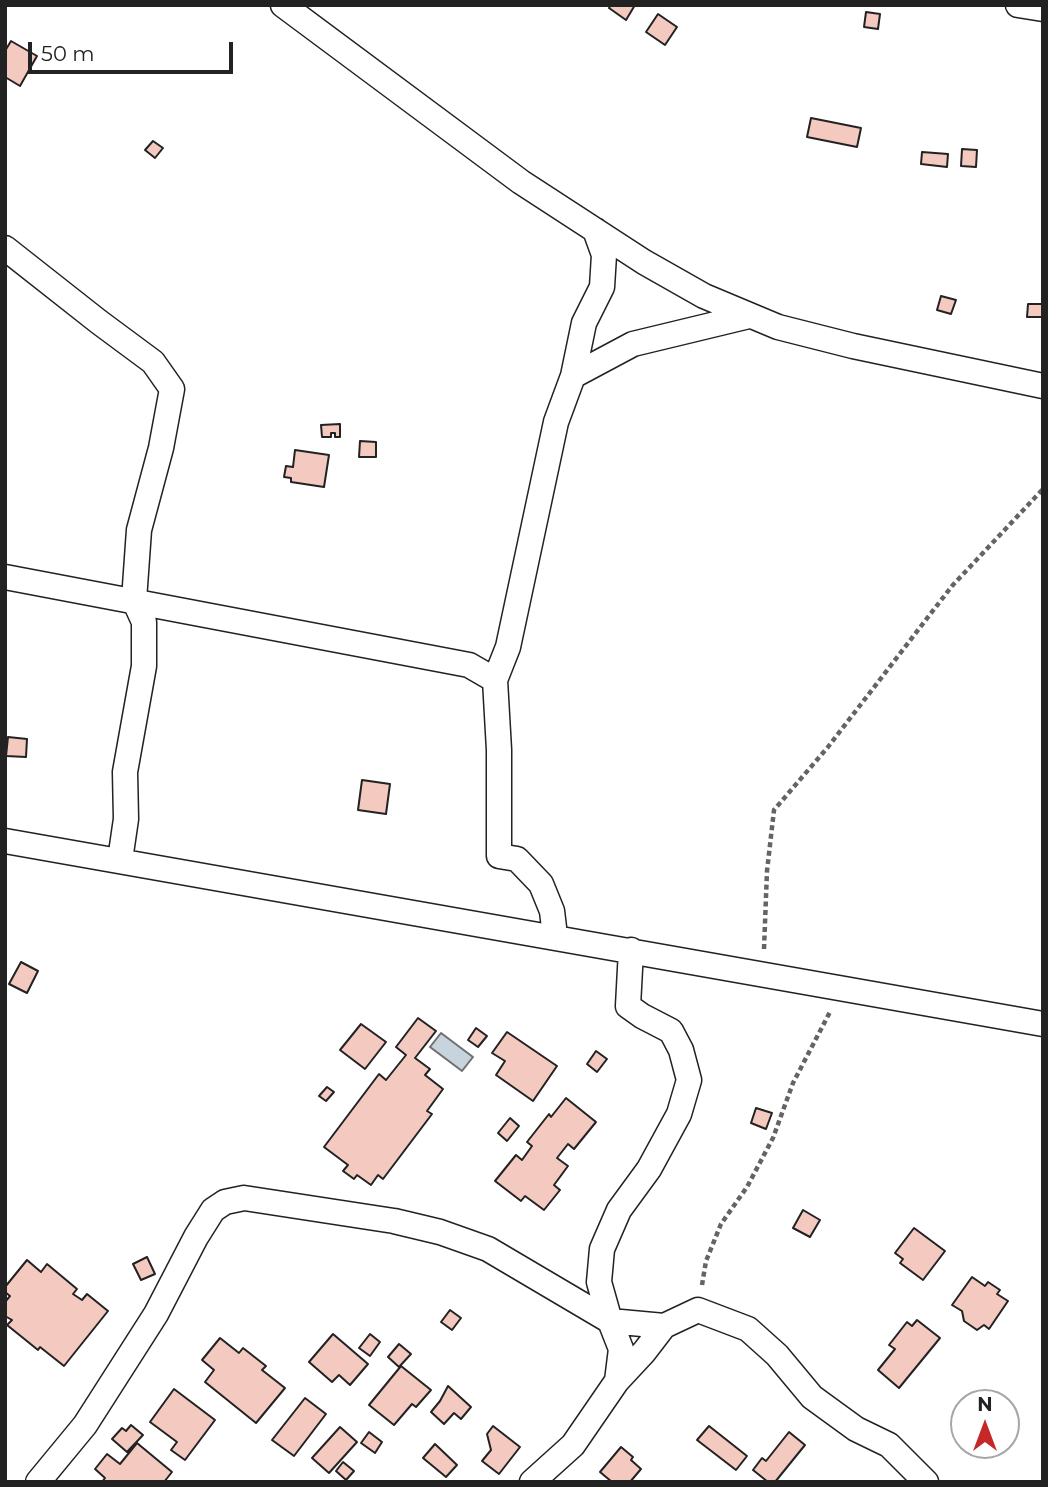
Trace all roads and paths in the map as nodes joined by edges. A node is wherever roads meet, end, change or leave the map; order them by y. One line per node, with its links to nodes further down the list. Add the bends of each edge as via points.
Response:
1 (283, 5): 4 (street, via 521,183)
2 (1018, 5): 3 (street)
3 (1043, 9)
4 (595, 230): 6 (street, via 704,296); 7 (street, via 604,255 602,288 584,323)
5 (5, 248): 11 (street, via 153,362 172,389 139,530)
6 (749, 316): 7 (street, via 633,344); 8 (street, via 853,346)
7 (573, 376): 12 (street, via 556,422 508,647)
8 (1043, 386)
9 (1043, 489): 17 (path, via 952,586 774,810)
10 (5, 577): 11 (street)
11 (134, 600): 12 (street, via 469,665); 14 (street, via 144,622 144,666 125,772 126,819)
12 (495, 680): 15 (street, via 499,856 516,859 541,884 552,911)
13 (5, 841): 14 (street)
14 (120, 860): 15 (street)
15 (555, 936): 16 (street)
16 (631, 950): 17 (street); 21 (street, via 628,1006 671,1031 689,1080 680,1114 619,1210 602,1249 599,1282)
17 (763, 975): 18 (street)
18 (840, 989): 19 (street); 20 (path, via 793,1083 773,1138 721,1224 706,1261)
19 (1043, 1024)
20 (698, 1310): 22 (street); 26 (street, via 748,1329 777,1354 813,1397 856,1429 889,1445)
21 (610, 1321): 22 (street); 23 (street, via 621,1349); 24 (street, via 488,1249 440,1232 244,1198 225,1202 213,1210 196,1237 156,1314 85,1426)
22 (664, 1326): 23 (street)
23 (617, 1381): 25 (street, via 573,1446)
24 (38, 1482)
25 (533, 1482)
26 (926, 1482)

